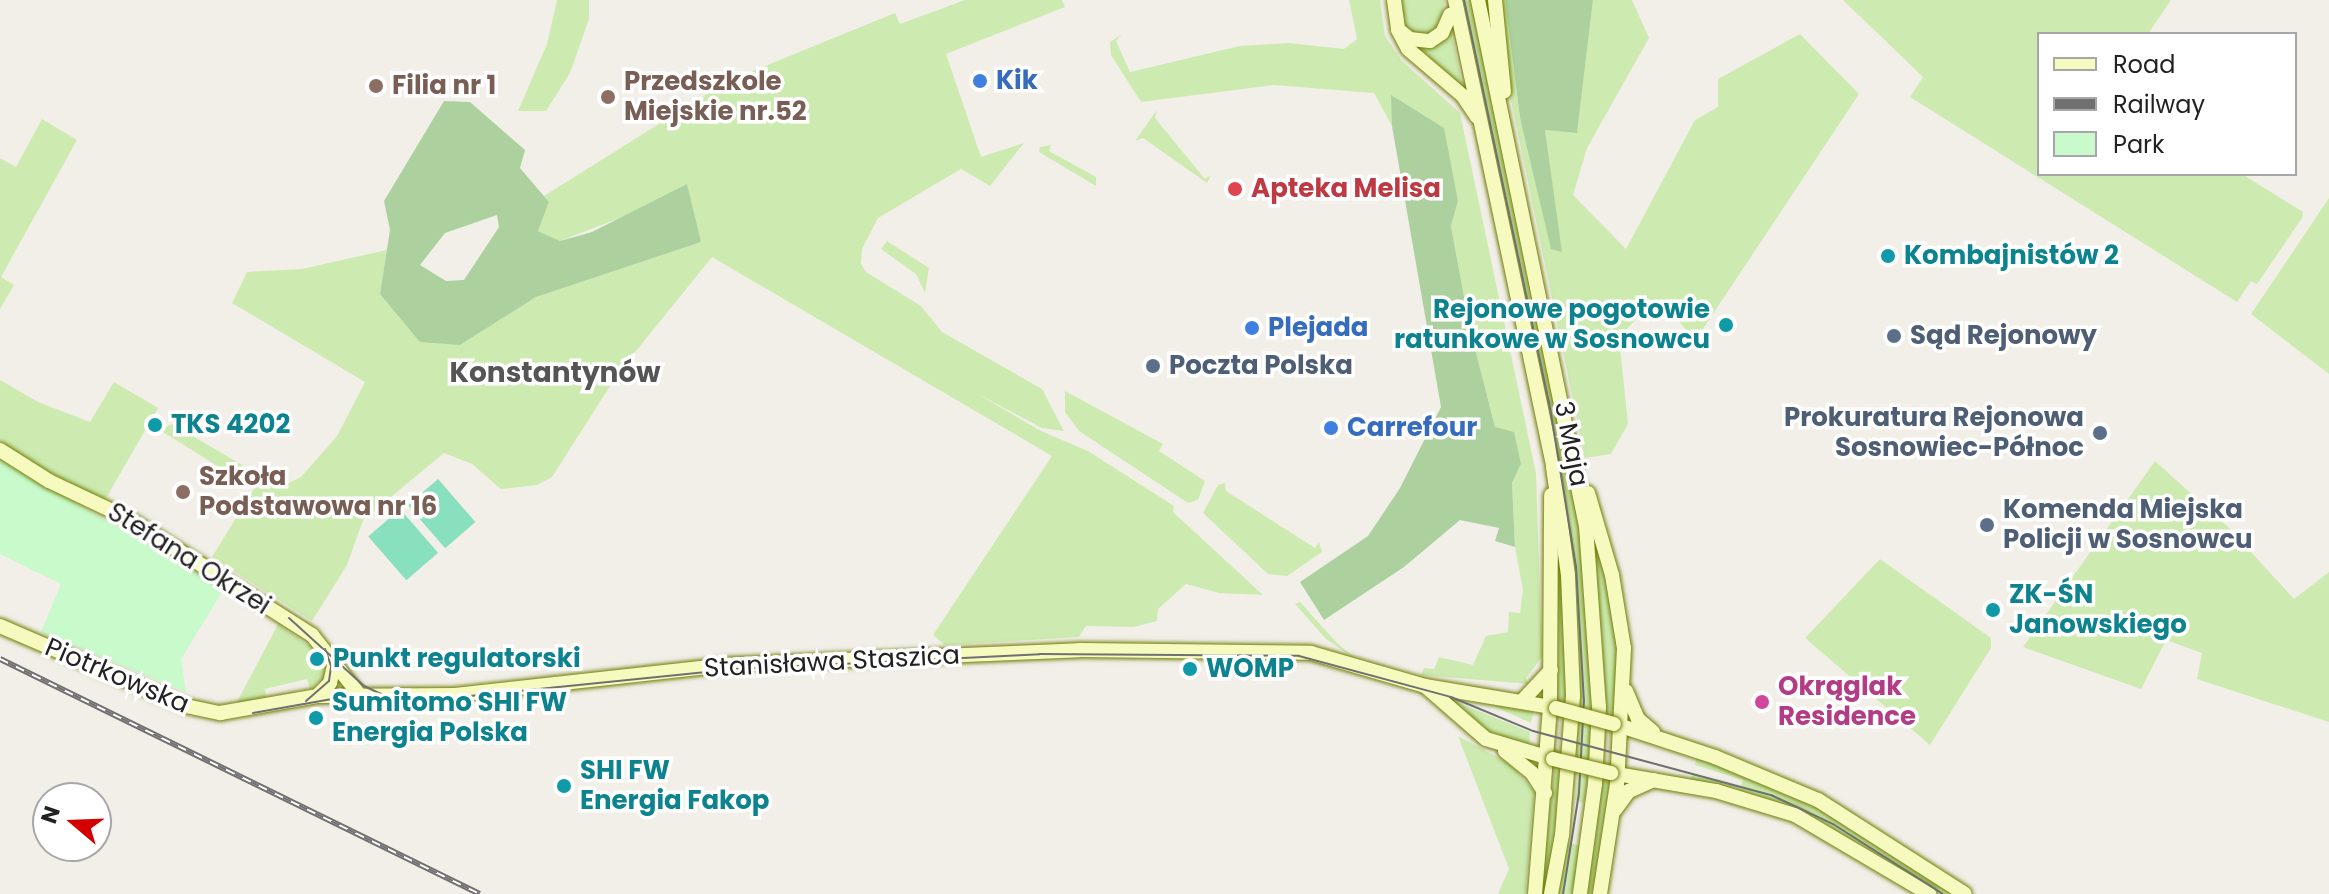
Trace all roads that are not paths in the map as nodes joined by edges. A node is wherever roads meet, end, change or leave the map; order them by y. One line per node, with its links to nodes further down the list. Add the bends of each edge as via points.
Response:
1 (1394, 0): 6 (main road)
2 (1455, 0): 7 (main road, 3 Maja)
3 (1478, 0): 9 (main road, 3 Maja)
4 (1495, 0): 9 (main road)
5 (1449, 8): 6 (main road, via 1442,33 1430,41 1410,39); 7 (main road)
6 (1398, 30): 8 (main road, via 1408,49 1463,96)
7 (1471, 74): 8 (main road, 3 Maja)
8 (1481, 124): 12 (main road, 3 Maja)
9 (1505, 133): 11 (main road, 3 Maja)
10 (0, 450): 14 (main road, Stefana Okrzei, via 49,481 129,519 312,635)
11 (1573, 450): 17 (main road, via 1612,575 1624,648); 33 (main road, 3 Maja, via 1588,540 1599,668 1595,784)
12 (1553, 467): 15 (main road); 32 (main road, 3 Maja, via 1568,575 1573,669 1568,778)
13 (0, 626): 22 (main road, Piotrkowska, via 186,706)
14 (335, 661): 18 (main road, Stefana Okrzei); 19 (main road, via 330,683)
15 (1551, 669): 20 (main road); 21 (main road)
16 (1425, 686): 18 (main road, Stanisława Staszica, via 1311,653 1079,650 725,665 455,695); 20 (main road, Stanisława Staszica); 25 (main road, Stanisława Staszica, via 1474,732)
17 (1624, 686): 23 (main road); 24 (main road, via 1638,719)
18 (358, 693): 19 (main road, Stanisława Staszica)
19 (317, 696): 22 (main road, Stanisława Staszica)
20 (1523, 700): 21 (main road, Stanisława Staszica)
21 (1553, 708): 23 (main road, bridge); 26 (main road)
22 (238, 712)
23 (1618, 725): 24 (main road); 27 (main road)
24 (1663, 739): 36 (main road, via 1818,800)
25 (1498, 746): 26 (main road, Stanisława Staszica); 29 (main road, via 1532,773)
26 (1550, 758): 27 (main road, Stanisława Staszica, bridge); 29 (main road)
27 (1615, 773): 28 (main road, Stanisława Staszica); 30 (main road)
28 (1654, 780): 30 (main road, via 1629,791); 35 (main road, Stanisława Staszica, via 1716,791 1795,815)
29 (1545, 793): 31 (main road)
30 (1614, 813): 34 (main road)
31 (1535, 894)
32 (1551, 894)
33 (1580, 894)
34 (1600, 894)
35 (1929, 894)
36 (1965, 894)

